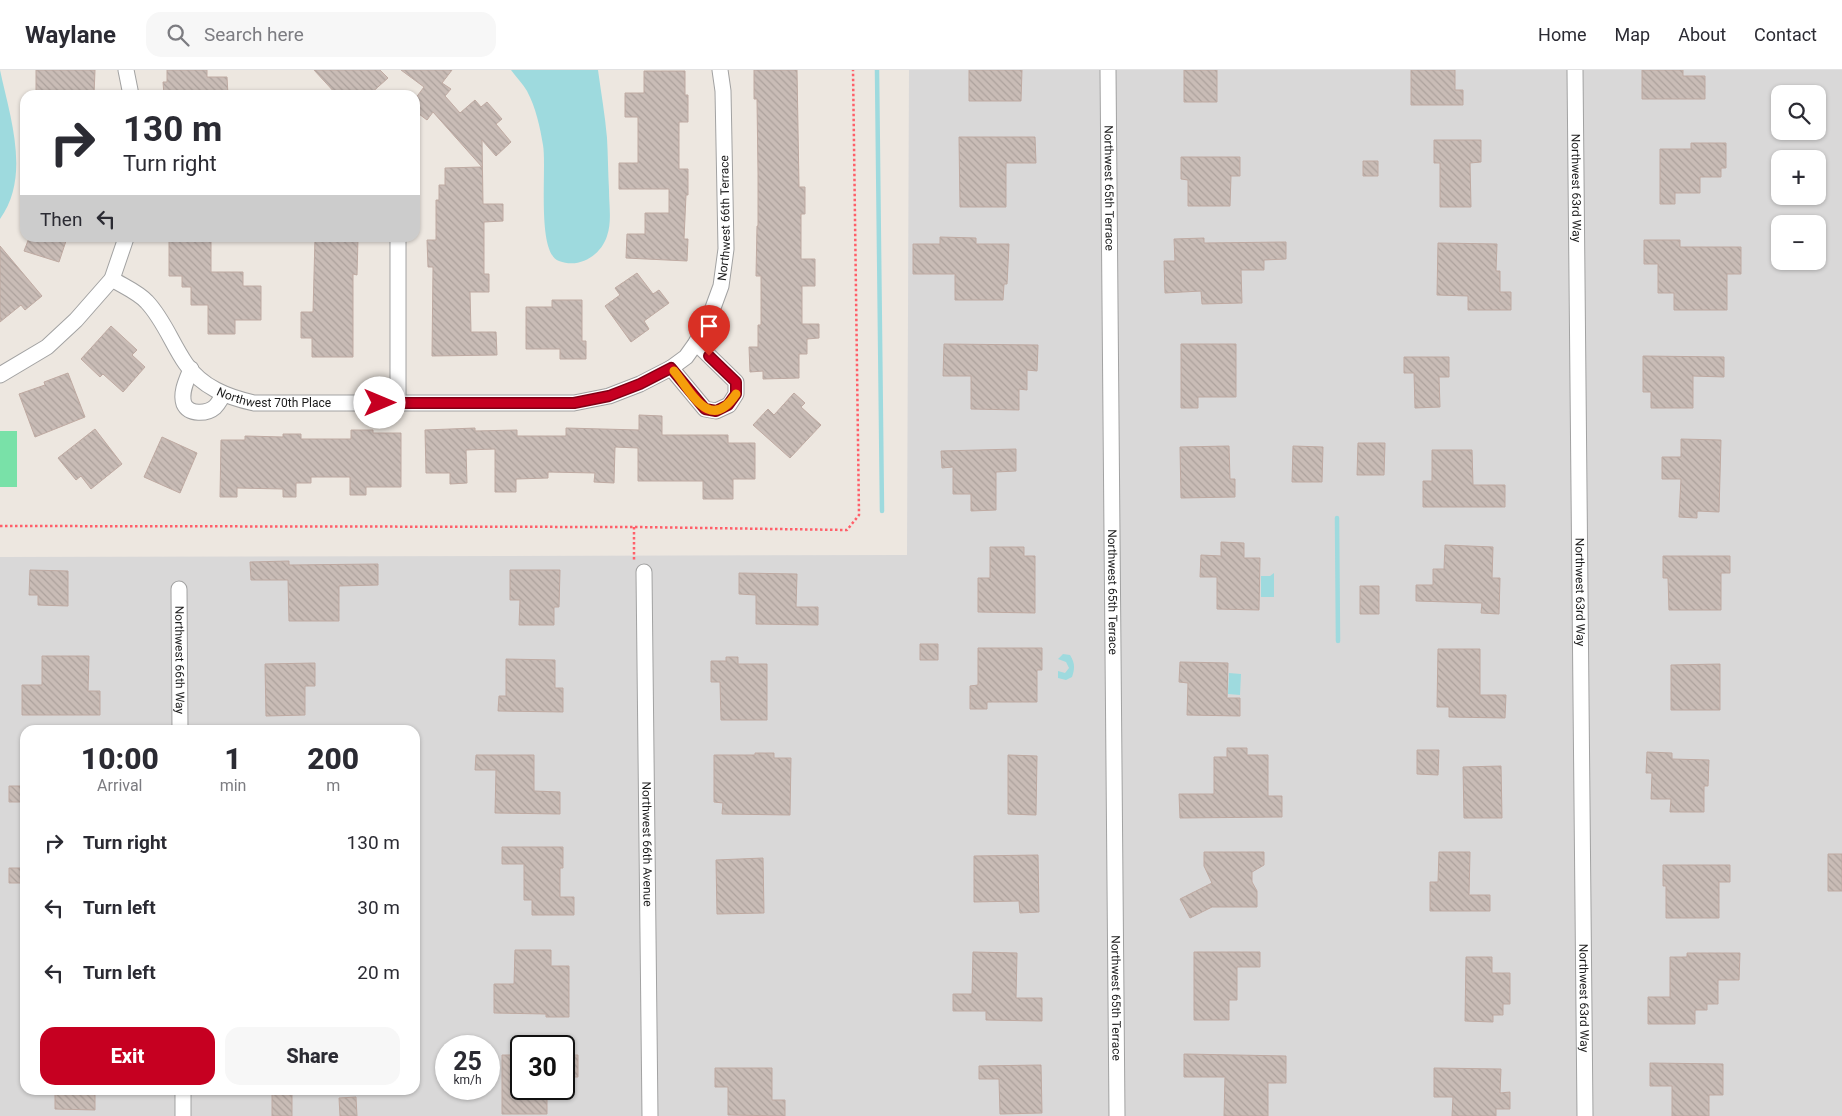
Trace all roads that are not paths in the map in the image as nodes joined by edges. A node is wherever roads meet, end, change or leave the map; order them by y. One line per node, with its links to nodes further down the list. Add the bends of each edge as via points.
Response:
1 (126, 70): 5 (street)
2 (720, 70): 9 (street, Northwest 66th Terrace, via 726,249 721,286)
3 (1108, 70): 22 (street, Northwest 65th Terrace)
4 (1575, 70): 23 (street, Northwest 63rd Way)
5 (130, 90)
6 (125, 242): 8 (street)
7 (398, 242): 15 (street)
8 (112, 279): 12 (street, Northwest 70th Place, via 145,300 158,315); 13 (street, via 47,347)
9 (696, 343): 10 (street, Northwest 66th Terrace); 11 (street, via 736,382 736,394 728,405 716,411 705,409)
10 (686, 357): 11 (street, Northwest 70th Place)
11 (671, 368): 15 (street, Northwest 70th Place, via 609,396 574,403)
12 (190, 370): 14 (street, Northwest 70th Place); 14 (street, via 184,396 187,408 194,412 207,411 215,407)
13 (0, 374)
14 (224, 394): 15 (street, Northwest 70th Place, via 254,403)
15 (398, 403)
16 (644, 572): 21 (street, Northwest 66th Avenue)
17 (179, 589): 18 (street, Northwest 66th Way)
18 (180, 725)
19 (183, 1095): 20 (street)
20 (183, 1116)
21 (650, 1116)
22 (1117, 1116)
23 (1585, 1116)

